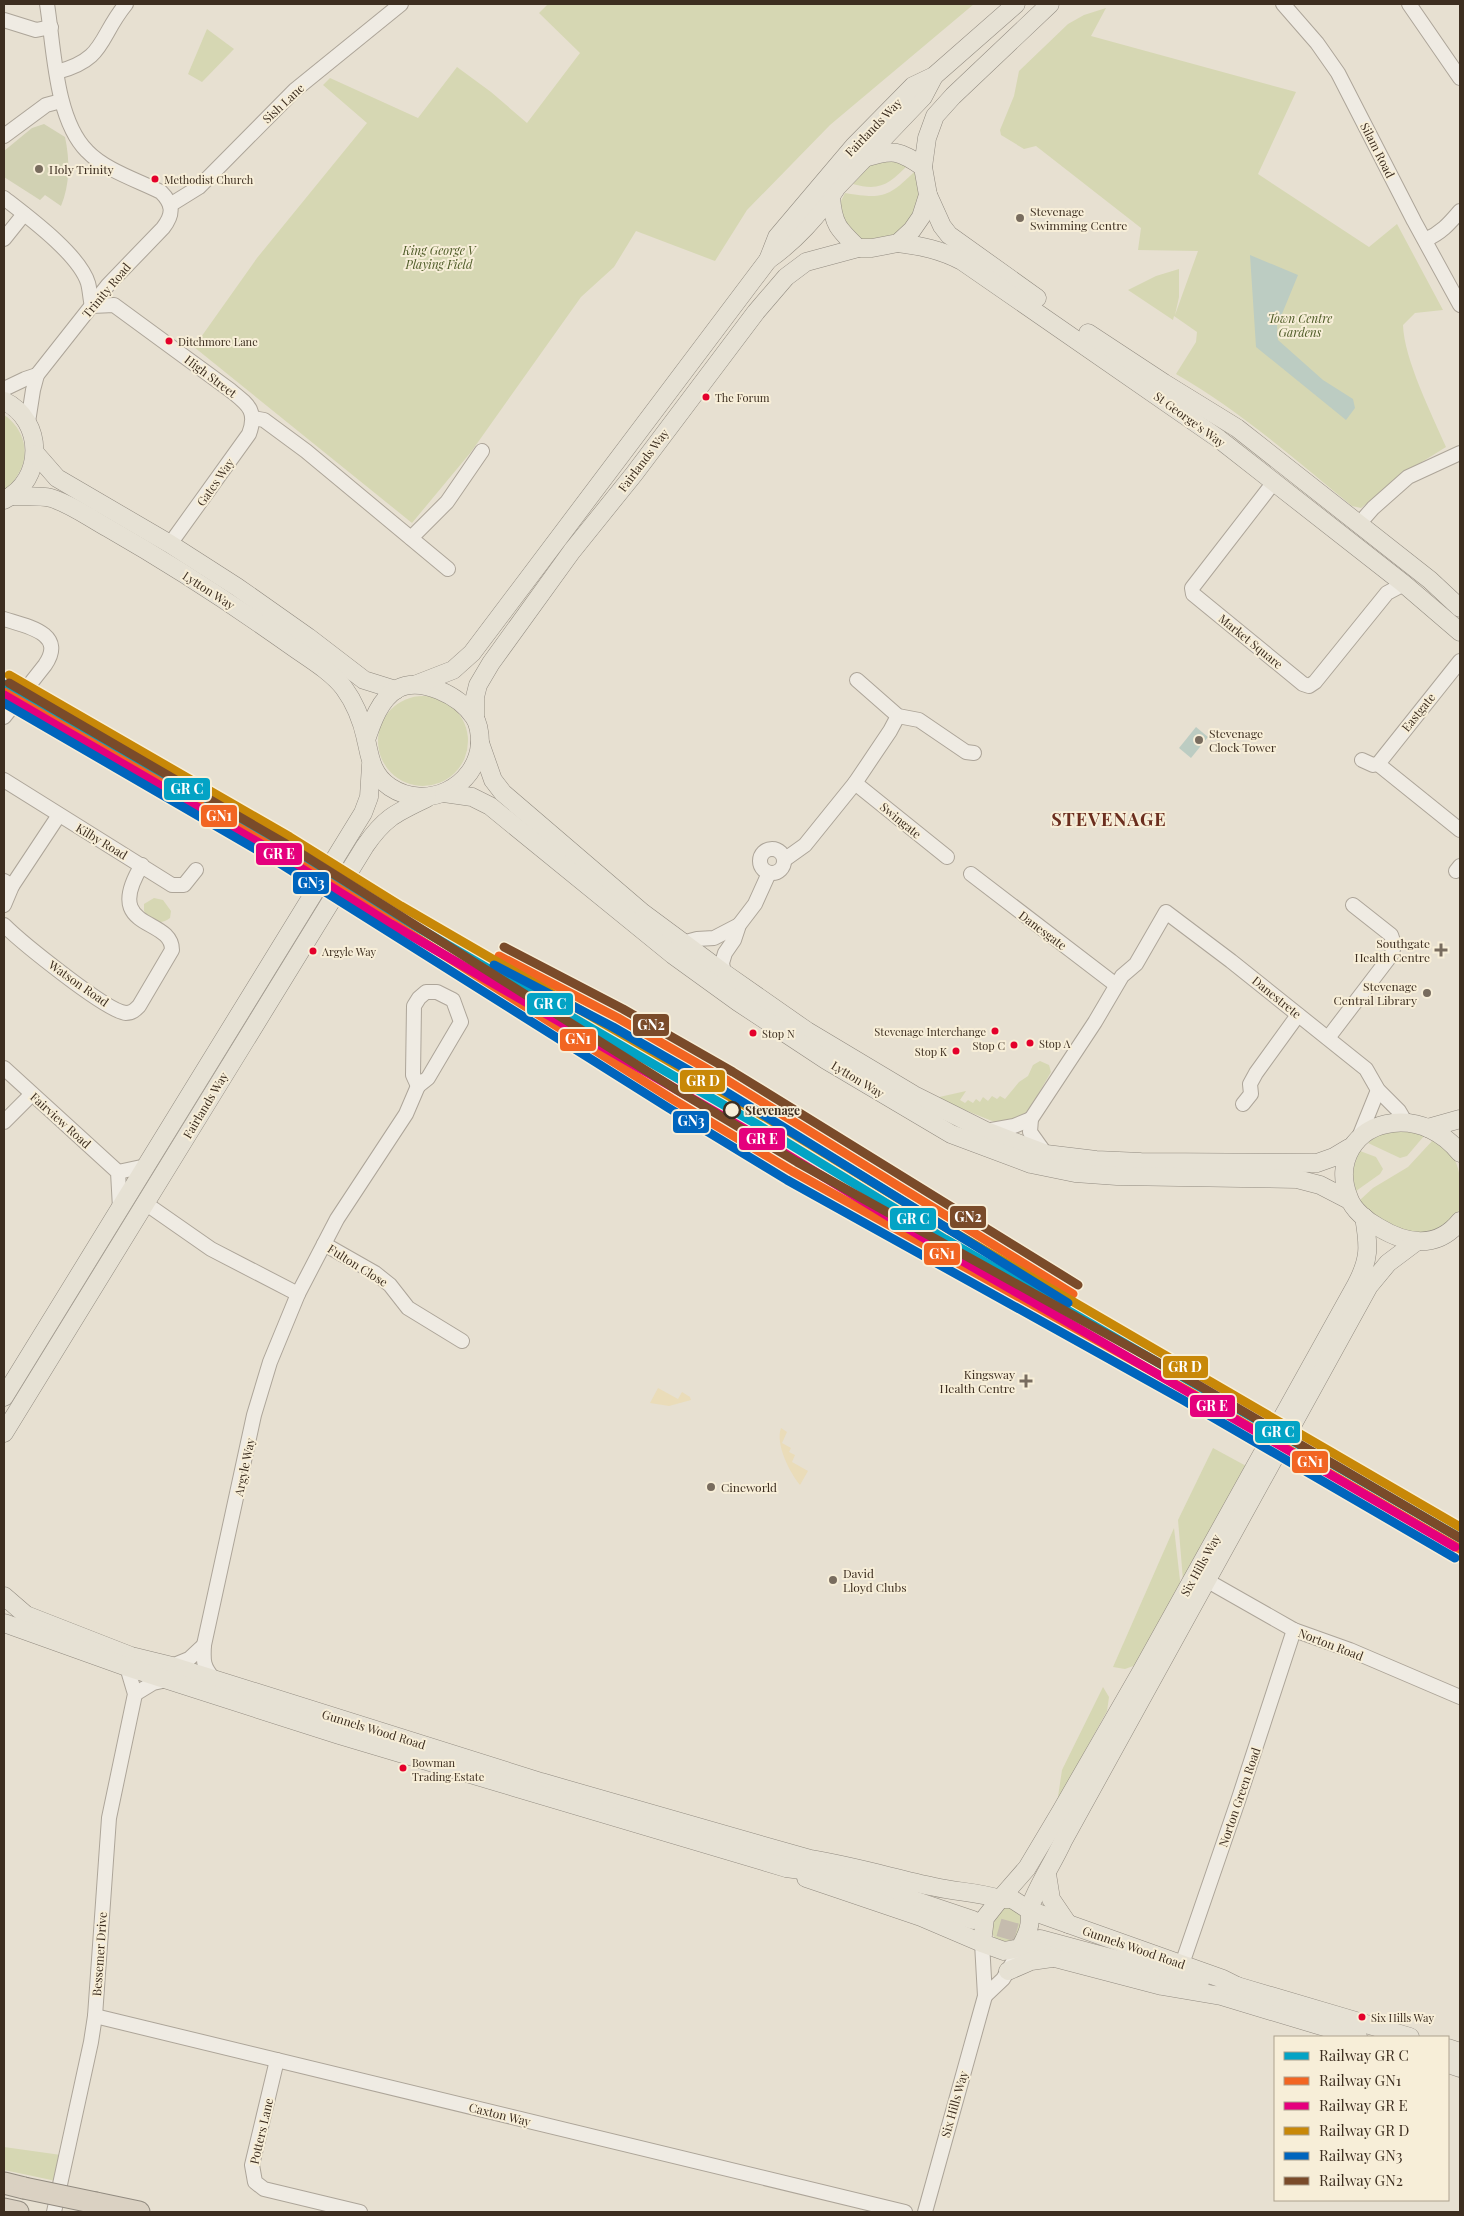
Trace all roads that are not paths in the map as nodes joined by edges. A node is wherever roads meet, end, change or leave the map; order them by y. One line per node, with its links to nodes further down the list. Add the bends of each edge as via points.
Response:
1 (47, 4): 9 (street)
2 (126, 4): 10 (street, via 109,26 94,55 75,67)
3 (401, 4): 20 (street, Sish Lane, via 295,90 200,187)
4 (1016, 4): 11 (main road, Fairlands Way)
5 (1050, 4): 16 (main road, via 935,116 927,138)
6 (1283, 4): 24 (street, Silam Road, via 1317,43 1338,74)
7 (1409, 4): 12 (street)
8 (4, 20): 9 (street, via 36,30)
9 (51, 28): 10 (street)
10 (57, 72): 13 (street)
11 (934, 76): 15 (main road, Fairlands Way, via 923,96); 27 (main road, Fairlands Way, via 913,86 834,168 777,237)
12 (1460, 78)
13 (61, 100): 14 (street, via 46,105); 20 (street, via 77,138 87,151 160,192)
14 (4, 136)
15 (864, 158): 16 (main road, Fairlands Way, via 892,152 902,154); 18 (main road, Fairlands Way)
16 (923, 167): 17 (main road)
17 (928, 195): 25 (main road, via 921,217); 42 (main road, St George's Way, via 942,226 958,243 1146,371 1237,428)
18 (831, 197): 26 (main road, via 834,221); 27 (main road, Fairlands Way, via 786,248)
19 (4, 198): 22 (street)
20 (170, 205): 28 (street, Trinity Road, via 170,219)
21 (1460, 211): 24 (street, via 1439,234)
22 (24, 214): 23 (street); 31 (street, via 49,233 80,267 88,283)
23 (4, 239)
24 (1425, 240): 30 (street, Silam Road)
25 (898, 243): 26 (main road, Fairlands Way); 40 (main road, St George's Way, via 927,246 962,261 1170,404)
26 (858, 248): 56 (main road, Fairlands Way, via 806,262 786,278 756,312 491,663 478,686)
27 (768, 260): 52 (main road, Fairlands Way, via 472,653 453,670)
28 (108, 285): 29 (street); 31 (street, Trinity Road)
29 (114, 305): 31 (street); 35 (street, High Street, via 248,405)
30 (1460, 305)
31 (92, 306): 32 (street, Trinity Road)
32 (37, 375): 33 (street, Trinity Road); 36 (street, Trinity Road)
33 (4, 389)
34 (4, 401): 36 (main road)
35 (253, 418): 43 (street, via 264,420 306,451); 44 (street, Gates Way, via 249,434)
36 (28, 422): 39 (main road, Lytton Way)
37 (482, 450): 43 (street, via 447,502)
38 (1460, 453): 42 (street, via 1408,477)
39 (36, 454): 41 (main road, Lytton Way, via 25,481); 44 (main road, Lytton Way, via 57,478)
40 (1274, 482): 46 (main road, St George's Way); 46 (street, Market Square, via 1192,588 1193,594 1303,684 1309,686 1314,682 1388,593)
41 (7, 498): 57 (main road, Lytton Way, via 40,497 62,503 173,566 258,622 342,686 355,704)
42 (1358, 524): 47 (main road, St George's Way, via 1430,580)
43 (411, 538): 45 (street)
44 (170, 544): 53 (main road, Lytton Way, via 282,618 364,680)
45 (448, 569)
46 (1404, 584): 49 (main road, St George's Way)
47 (1460, 608)
48 (4, 619): 54 (street, via 35,630 50,641 50,657)
49 (1460, 632)
50 (1460, 662): 61 (street, Eastgate)
51 (857, 680): 55 (street)
52 (417, 684): 53 (main road); 56 (main road, via 451,696)
53 (396, 690): 57 (main road, via 379,709)
54 (4, 716)
55 (898, 716): 59 (street, via 919,720 966,752); 64 (street)
56 (475, 717): 58 (main road)
57 (366, 740): 62 (main road, Lytton Way)
58 (480, 743): 65 (main road, via 471,772 459,785); 79 (main road, via 493,780 503,793)
59 (974, 753)
60 (1362, 760): 61 (street)
61 (1378, 764): 67 (street)
62 (371, 765): 65 (main road, Lytton Way, via 388,786 400,793 414,797); 98 (main road, Fairlands Way, via 369,797 363,814)
63 (4, 780): 66 (street, Kilby Road)
64 (855, 783): 68 (street, Swingate); 69 (street, via 805,845)
65 (436, 795): 100 (main road, Lytton Way, via 472,797 490,806 673,955 738,1002 804,1046 951,1134 1031,1164 1060,1170 1100,1176 1297,1179 1320,1185); 101 (main road, Fairlands Way, via 394,814 378,826)
66 (59, 815): 70 (street, Kilby Road); 74 (street)
67 (1460, 830)
68 (947, 857)
69 (784, 860): 72 (street, via 778,872); 72 (street, via 780,851 766,850 760,864)
70 (142, 865): 71 (street, Kilby Road, via 176,886 188,882); 77 (street, Watson Road, via 130,887 131,908 140,920 170,939 172,950 133,1012 123,1013 90,994)
71 (196, 870)
72 (769, 873): 78 (street, via 755,904)
73 (971, 874): 81 (street, Danesgate)
74 (8, 884): 75 (street)
75 (4, 905)
76 (1353, 905): 83 (street, via 1391,935 1394,944 1392,954 1382,969)
77 (4, 925)
78 (739, 925): 79 (street, via 714,938); 80 (street, via 725,953)
79 (682, 943): 80 (main road)
80 (724, 973): 94 (main road, via 870,1069 920,1099)
81 (1116, 985): 82 (street, Danestrete, via 1136,964 1166,912); 90 (street)
82 (1298, 1014): 83 (street, Danestrete); 88 (street, via 1256,1073 1250,1084 1251,1094)
83 (1328, 1038): 86 (street, Danestrete, via 1366,1068)
84 (4, 1068): 87 (street, Fairview Road)
85 (418, 1086): 85 (street, Argyle Way, via 413,1075 414,1006 426,992 437,992 453,1000 462,1022 428,1078); 108 (street, Argyle Way, via 406,1114 336,1219)
86 (1378, 1090): 92 (street, Danestrete); 95 (street)
87 (32, 1094): 91 (street); 99 (street, Fairview Road)
88 (1243, 1104)
89 (1460, 1118): 93 (main road)
90 (1031, 1119): 94 (street); 97 (street, via 1030,1132)
91 (4, 1122)
92 (1406, 1122): 93 (main road); 95 (main road, via 1382,1125)
93 (1428, 1128): 96 (main road, via 1443,1136)
94 (986, 1131): 97 (main road)
95 (1354, 1142): 97 (main road, via 1326,1160 1303,1163 1141,1162); 100 (main road, via 1345,1182)
96 (1460, 1153)
97 (1046, 1154)
98 (146, 1166): 99 (street); 102 (main road, Fairlands Way)
99 (118, 1172): 102 (street)
100 (1349, 1200): 103 (main road)
101 (145, 1203): 109 (street, via 211,1249); 113 (main road, Fairlands Way)
102 (120, 1208): 111 (main road, Fairlands Way)
103 (1364, 1218): 107 (main road, via 1387,1233); 112 (main road, Six Hills Way, via 1368,1252 1365,1267)
104 (1460, 1221): 106 (main road)
105 (1460, 1236): 106 (main road)
106 (1440, 1237): 107 (main road)
107 (1416, 1242): 112 (main road, Six Hills Way, via 1377,1274)
108 (324, 1244): 109 (street, Argyle Way); 110 (street, Fulton Close, via 375,1273 390,1285 408,1308)
109 (298, 1294): 119 (street, Argyle Way, via 270,1362 254,1415)
110 (462, 1341)
111 (4, 1397)
112 (1301, 1397): 114 (main road, Six Hills Way)
113 (4, 1433)
114 (1265, 1462): 115 (main road, Six Hills Way); 129 (main road, Six Hills Way, via 1027,1868)
115 (1206, 1580): 118 (street, Norton Road); 127 (main road, Six Hills Way)
116 (4, 1596): 121 (main road, Gunnels Wood Road, via 26,1615)
117 (4, 1622): 120 (main road, Gunnels Wood Road)
118 (1294, 1630): 124 (street, Norton Road); 137 (street, Norton Green Road)
119 (204, 1645): 121 (street); 122 (street, Argyle Way, via 202,1663)
120 (127, 1667): 121 (main road, Gunnels Wood Road); 123 (street, Bessemer Drive)
121 (170, 1673): 122 (main road, Gunnels Wood Road); 123 (street); 126 (main road, Gunnels Wood Road, via 339,1735)
122 (214, 1679): 125 (main road, Gunnels Wood Road, via 541,1782)
123 (135, 1694): 143 (street, Bessemer Drive, via 109,1818)
124 (1460, 1697)
125 (810, 1859): 128 (main road, Gunnels Wood Road); 129 (main road, Gunnels Wood Road)
126 (786, 1868): 128 (main road, Gunnels Wood Road); 134 (main road, Gunnels Wood Road, via 802,1877 921,1917)
127 (1047, 1874): 130 (main road, Six Hills Way, via 1036,1889); 132 (main road, via 1051,1899)
128 (839, 1875): 131 (main road, Gunnels Wood Road)
129 (1000, 1899): 130 (main road, Gunnels Wood Road, via 1012,1899); 134 (main road, via 985,1918)
130 (1029, 1910): 132 (main road, Gunnels Wood Road); 135 (main road, via 1028,1934)
131 (973, 1920)
132 (1068, 1924): 137 (main road, Gunnels Wood Road)
133 (1040, 1939): 139 (main road, Gunnels Wood Road)
134 (982, 1943): 135 (main road, Gunnels Wood Road, via 1004,1951); 141 (street, Six Hills Way)
135 (1020, 1948): 136 (main road, Gunnels Wood Road); 138 (street)
136 (1055, 1958): 138 (main road, via 1031,1961); 142 (main road, Gunnels Wood Road, via 1162,1986)
137 (1182, 1964): 140 (main road, Gunnels Wood Road)
138 (1008, 1971): 141 (street)
139 (1196, 1982): 140 (main road, Gunnels Wood Road); 142 (main road, Gunnels Wood Road)
140 (1237, 1986): 145 (main road, Gunnels Wood Road)
141 (985, 1996): 154 (street, Six Hills Way)
142 (1221, 1996): 144 (main road, Gunnels Wood Road)
143 (95, 2016): 146 (street, Caxton Way); 150 (street, Bessemer Drive)
144 (1355, 2036)
145 (1407, 2036)
146 (277, 2060): 152 (street, Potters Lane, via 252,2165 255,2182 264,2189); 153 (street, Caxton Way)
147 (14, 2185): 151 (highway, bridge)
148 (4, 2209): 149 (highway)
149 (18, 2212)
150 (54, 2212)
151 (139, 2212)
152 (360, 2212)
153 (905, 2212)
154 (925, 2212)

